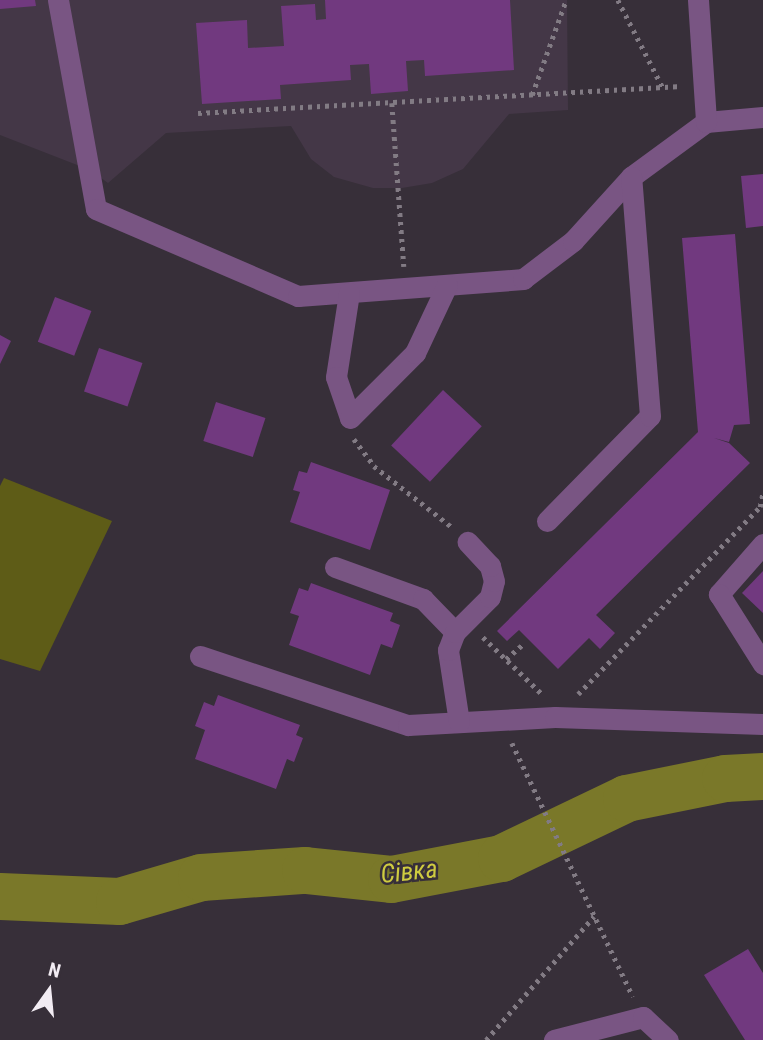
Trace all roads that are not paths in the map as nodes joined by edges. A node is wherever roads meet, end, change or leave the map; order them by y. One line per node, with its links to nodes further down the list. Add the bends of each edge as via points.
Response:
1 (58, 0): 7 (street, via 96,209 298,296)
2 (698, 0): 4 (street)
3 (763, 117): 4 (street)
4 (706, 122): 5 (street)
5 (631, 177): 6 (street, via 573,241 523,279); 8 (street, via 650,416)
6 (447, 285): 7 (street); 7 (street, via 415,353 350,418 335,377)
7 (349, 293)
8 (547, 521)
9 (468, 542): 12 (street, via 490,566 494,581 490,597)
10 (763, 544): 14 (street, via 719,594)
11 (335, 567): 12 (street, via 423,599)
12 (461, 627): 15 (street, via 448,650)
13 (200, 656): 15 (street, via 397,722)
14 (763, 664)
15 (459, 722): 16 (street, via 558,714)
16 (763, 724)
17 (554, 1040): 18 (street, via 643,1017)
18 (668, 1040)

